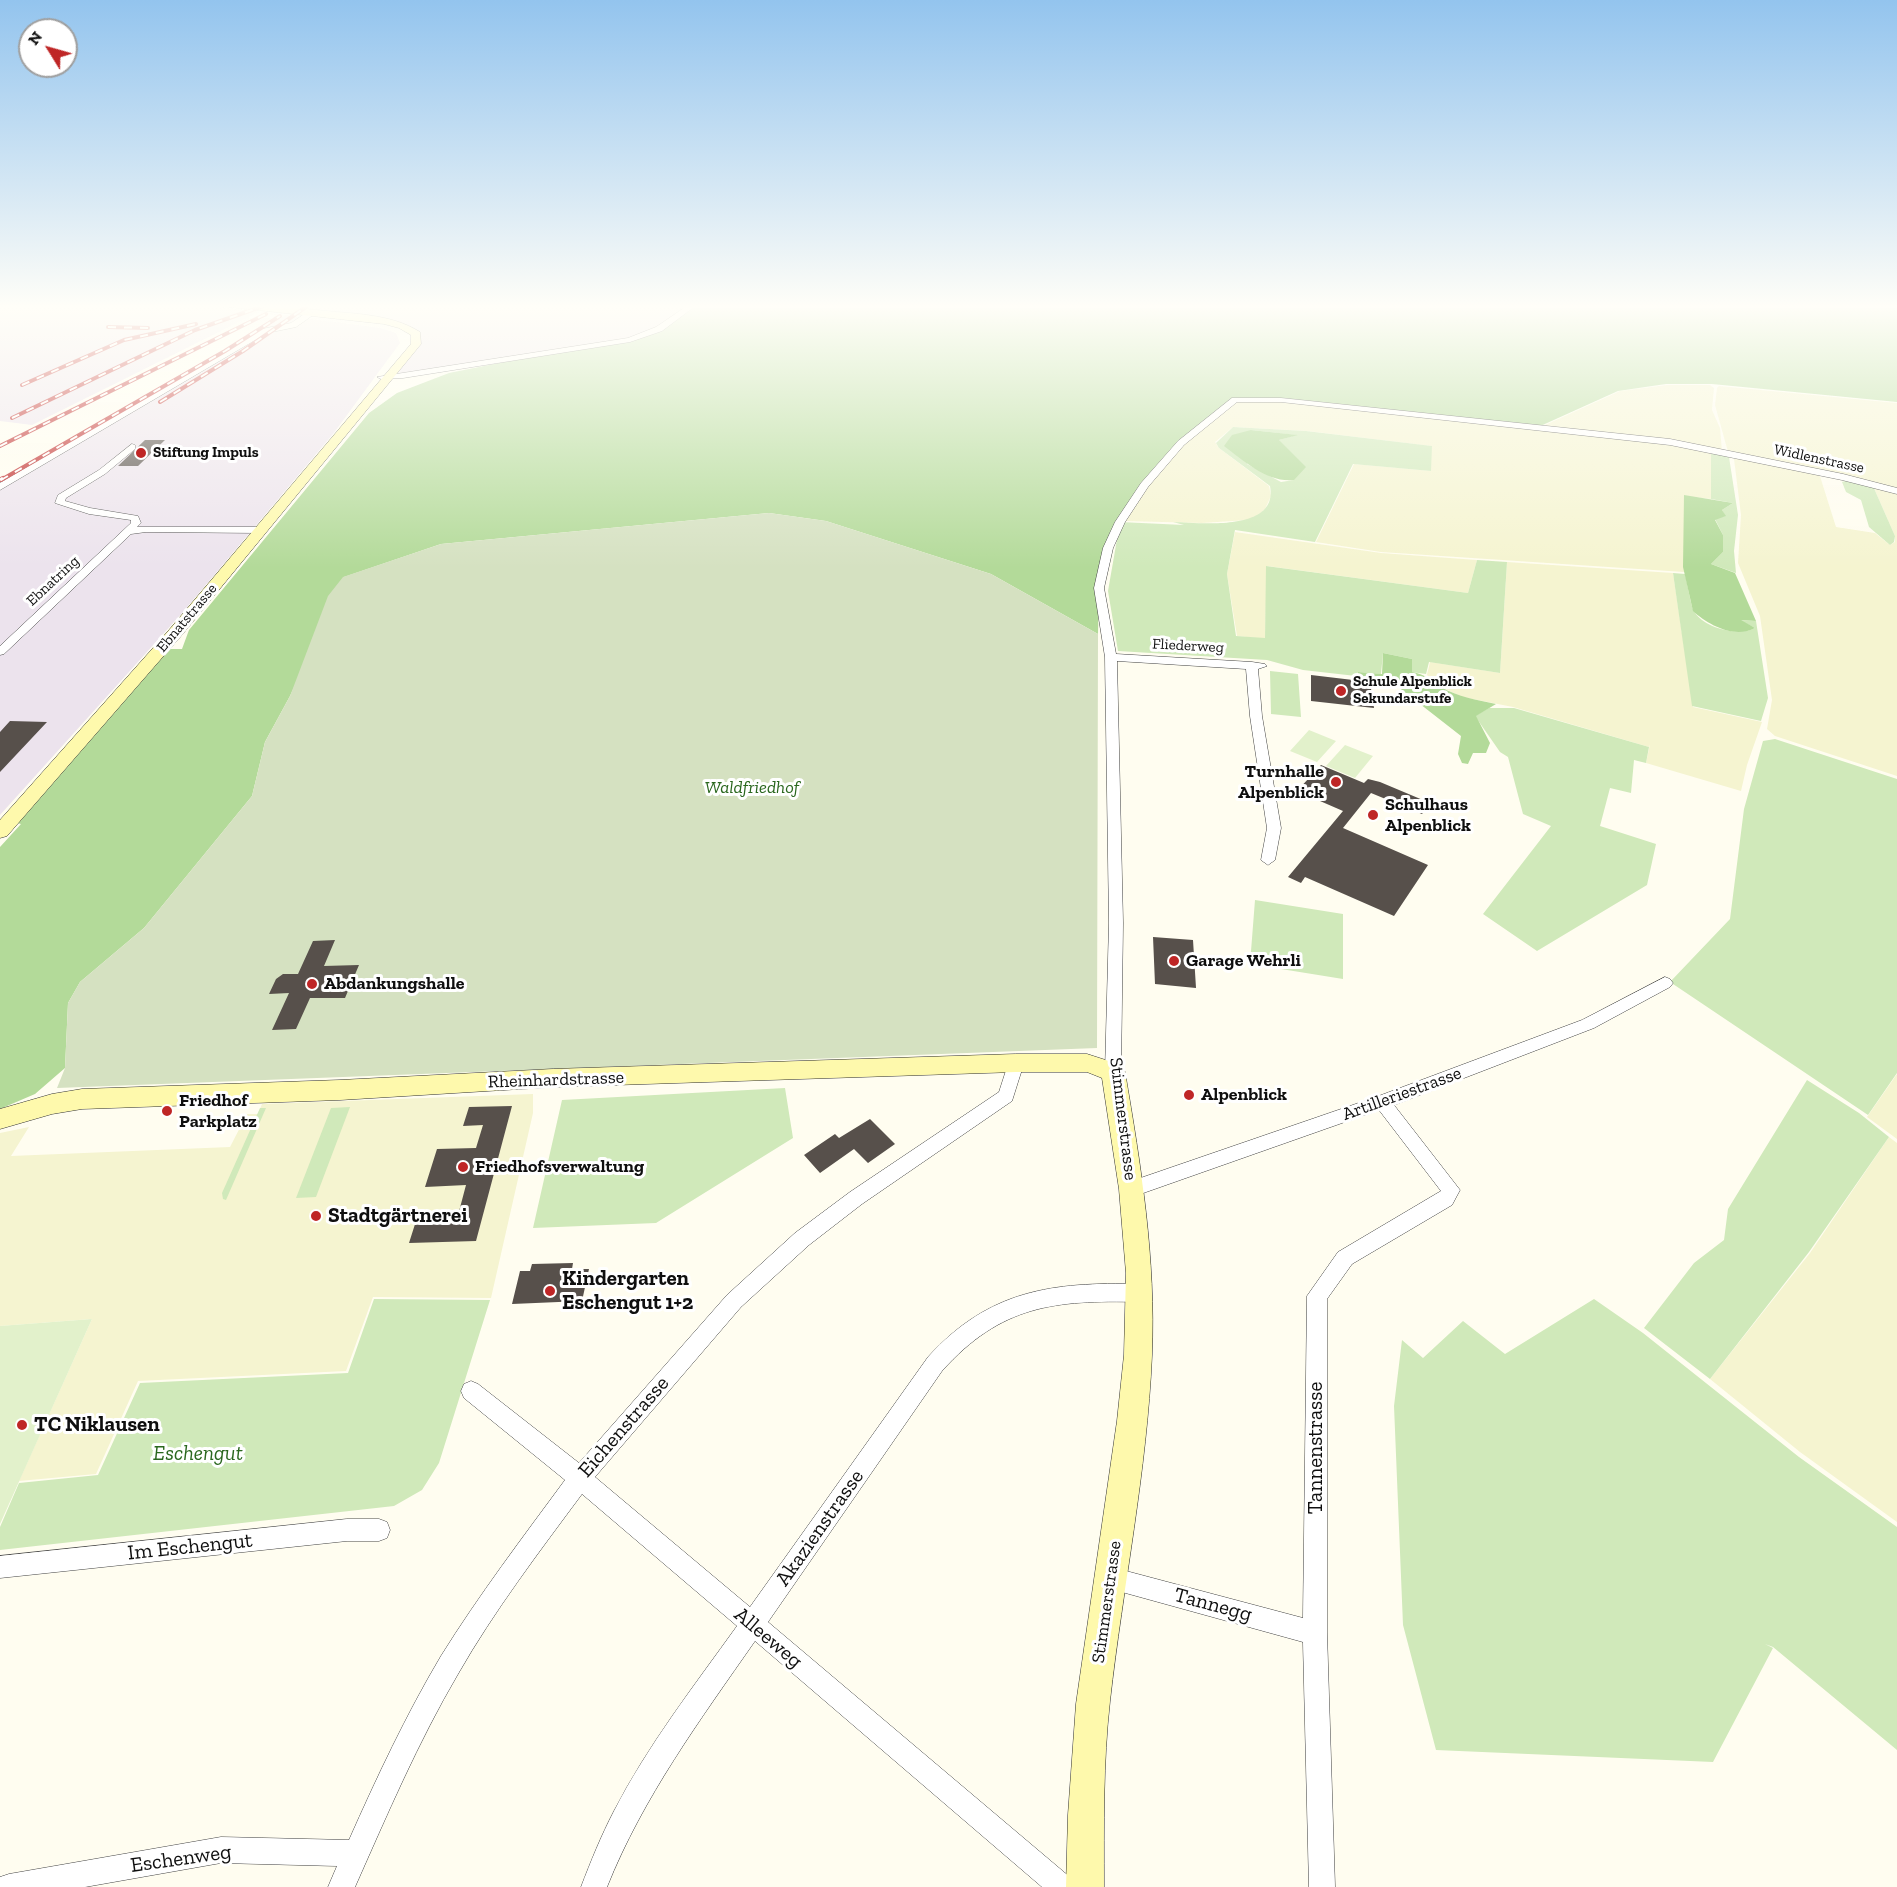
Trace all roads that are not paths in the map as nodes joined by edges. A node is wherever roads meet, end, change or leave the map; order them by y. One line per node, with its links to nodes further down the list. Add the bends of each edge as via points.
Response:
1 (161, 392): 5 (street)
2 (374, 392): 7 (street, Ebnatstrasse)
3 (1235, 400): 6 (street, Widlenstrasse, via 1302,402 1670,442); 10 (street, Stimmerstrasse, via 1181,443 1144,485 1120,522 1108,549 1099,588)
4 (132, 447): 8 (street, Ebnatring, via 102,472 61,497 60,502 135,518 136,523)
5 (0, 487)
6 (1897, 491)
7 (261, 530): 8 (street, via 146,528); 11 (street, Ebnatstrasse)
8 (128, 532): 9 (street, Ebnatring)
9 (0, 652)
10 (1111, 657): 12 (street, Fliederweg, via 1257,665 1256,716 1274,828); 15 (street, Stimmerstrasse, via 1116,923)
11 (0, 832)
12 (1268, 860)
13 (1665, 983): 16 (street, Artilleriestrasse, via 1588,1024)
14 (1016, 1063): 15 (street, Rheinhardstrasse, via 1087,1063); 17 (street, Rheinhardstrasse, via 82,1099); 21 (street, Eichenstrasse, via 1006,1096 856,1198 802,1239 734,1301)
15 (1113, 1072): 18 (street, Stimmerstrasse)
16 (1382, 1102): 18 (street, Artilleriestrasse); 26 (street, Tannenstrasse, via 1450,1191 1446,1199 1344,1258 1317,1296)
17 (0, 1119)
18 (1132, 1190): 19 (street, Stimmerstrasse)
19 (1139, 1293): 24 (street, Stimmerstrasse, via 1132,1421); 25 (street, Akazienstrasse, via 1096,1292 1038,1298 1000,1311 965,1334 935,1364)
20 (471, 1391): 21 (street, Alleeweg)
21 (579, 1478): 25 (street, Alleeweg); 27 (street, Eichenstrasse, via 450,1664 402,1751)
22 (379, 1530): 23 (street, Im Eschengut, via 347,1530)
23 (0, 1567)
24 (1111, 1578): 26 (street, Tannegg); 32 (street, Stimmerstrasse, via 1093,1704)
25 (752, 1625): 30 (street, Akazienstrasse, via 638,1792); 31 (street, Alleeweg)
26 (1315, 1633): 33 (street, Tannenstrasse)
27 (356, 1854): 28 (street, Eschenweg, via 221,1850); 29 (street, Eichenstrasse)
28 (9, 1887)
29 (341, 1887)
30 (594, 1887)
31 (1062, 1887)
32 (1085, 1887)
33 (1322, 1887)

